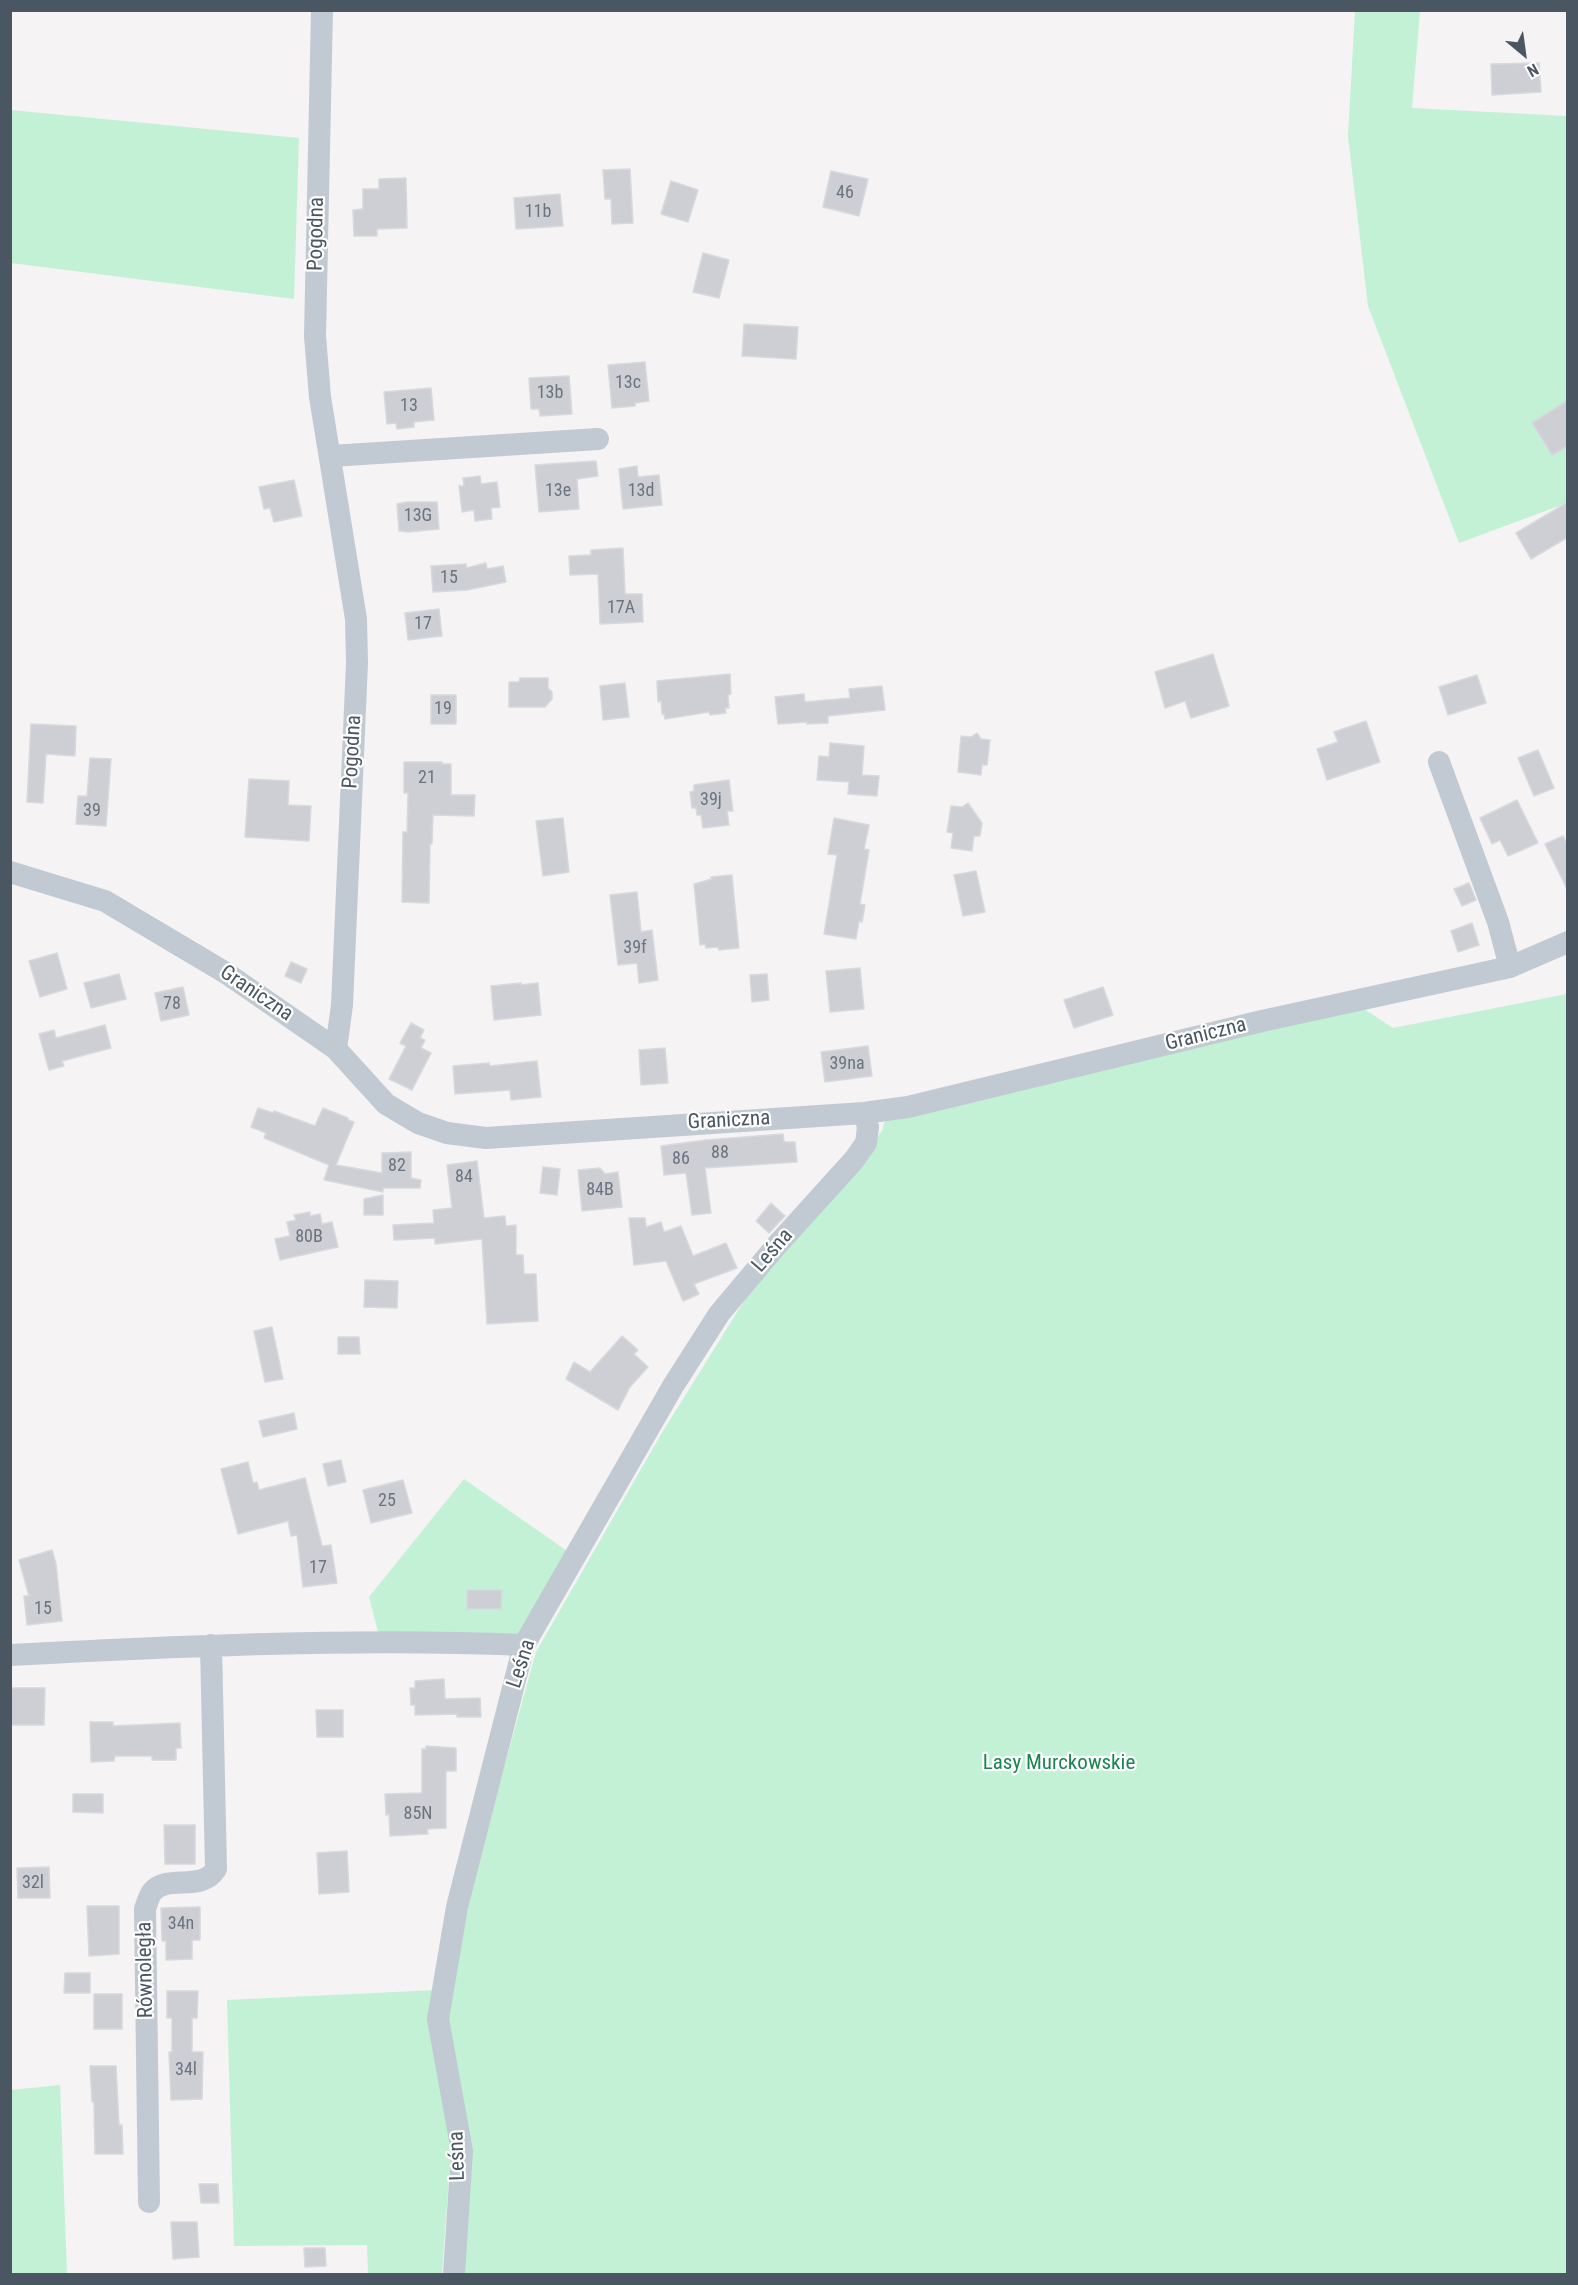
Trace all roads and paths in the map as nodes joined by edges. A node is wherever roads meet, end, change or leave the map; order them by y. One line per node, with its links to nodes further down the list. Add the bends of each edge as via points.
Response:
1 (322, 10): 3 (street, Pogodna, via 315,336 320,397)
2 (598, 439): 3 (street)
3 (331, 456): 8 (street, Pogodna, via 356,619 357,663 342,1005)
4 (1439, 762): 7 (street, via 1498,922)
5 (10, 872): 8 (street, Graniczna, via 105,901 226,973)
6 (1568, 942): 7 (street, Graniczna)
7 (1510, 967): 9 (street, Graniczna, via 1262,1021 908,1107)
8 (336, 1049): 9 (street, Graniczna, via 386,1104 418,1123 486,1138)
9 (864, 1113): 11 (street, Leśna, via 868,1126 866,1143 719,1314 673,1386)
10 (211, 1645): 11 (street); 12 (street); 13 (street, Równoległa, via 216,1869 200,1881 160,1885 151,1892 145,1909)
11 (524, 1645): 14 (street, Leśna, via 458,1907 438,2019 462,2151)
12 (10, 1655)
13 (149, 2202)
14 (454, 2274)

